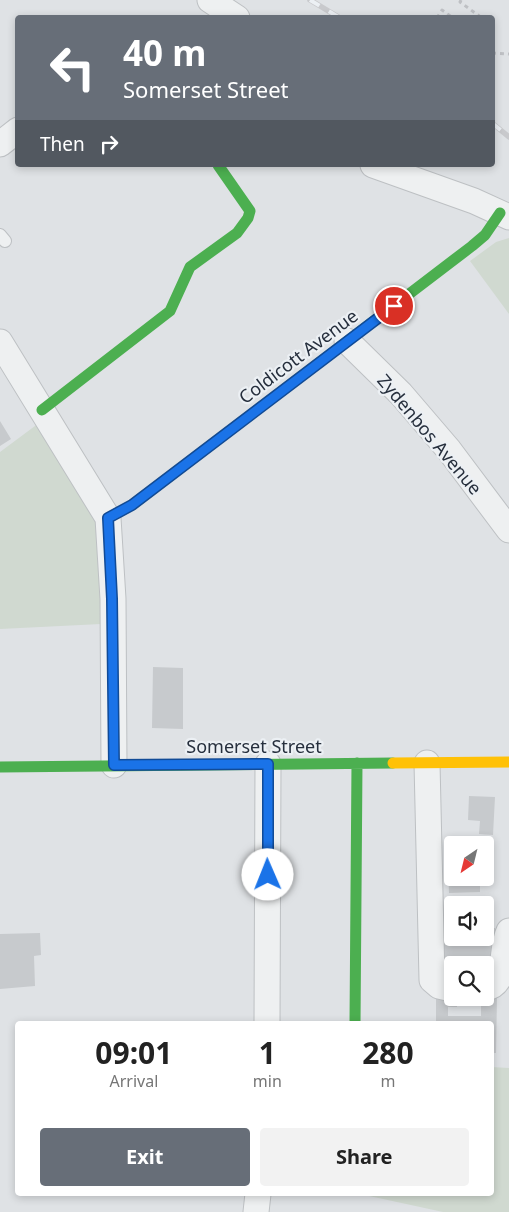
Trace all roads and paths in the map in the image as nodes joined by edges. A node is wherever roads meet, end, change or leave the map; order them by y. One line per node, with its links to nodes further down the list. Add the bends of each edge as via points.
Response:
1 (210, 0): 3 (street)
2 (461, 0): 6 (path)
3 (232, 15)
4 (439, 15): 5 (path, via 442,10)
5 (449, 15)
6 (477, 15)
7 (495, 53): 8 (path)
8 (509, 54)
9 (15, 132): 10 (street)
10 (0, 144)
11 (219, 167): 16 (street, via 250,211 246,223 185,272 179,297 170,311)
12 (380, 167): 13 (street)
13 (505, 215): 14 (street, Coldicott Avenue, via 486,235)
14 (347, 341): 17 (street, Coldicott Avenue, via 132,505); 18 (street, Zydenbos Avenue, via 449,450)
15 (0, 342): 16 (street)
16 (42, 410): 17 (street)
17 (108, 518): 23 (street)
18 (509, 530)
19 (509, 762): 21 (street, Somerset Street)
20 (357, 763): 21 (street, Somerset Street); 22 (street, Somerset Street); 29 (street)
21 (427, 763): 27 (street, via 432,980)
22 (268, 764): 23 (street, Somerset Street); 28 (street)
23 (114, 765): 24 (street, Somerset Street)
24 (0, 767)
25 (509, 931): 26 (street, via 506,937 506,974)
26 (494, 986)
27 (444, 987)
28 (267, 1021)
29 (355, 1021)
30 (258, 1196): 31 (street)
31 (256, 1212)

